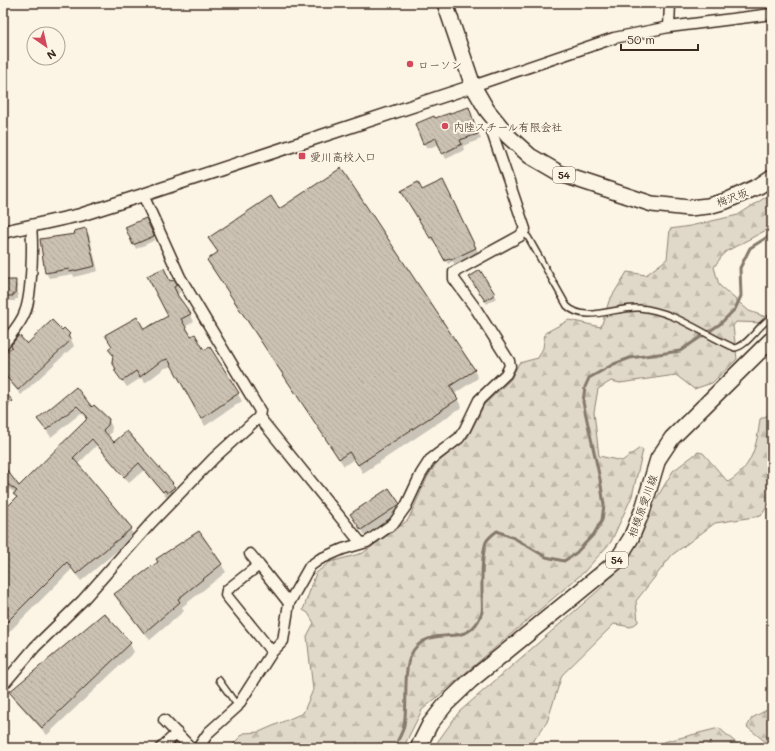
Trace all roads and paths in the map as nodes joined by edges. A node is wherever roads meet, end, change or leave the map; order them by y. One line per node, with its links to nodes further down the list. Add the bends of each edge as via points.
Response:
1 (445, 3): 5 (main road, 54)
2 (670, 3): 4 (street)
3 (772, 14): 4 (street)
4 (669, 27): 5 (street, via 614,38)
5 (473, 86): 6 (main road, 54); 8 (street)
6 (496, 123): 7 (main road, 梅沢坂 / 54, via 530,156 561,174 652,204 689,208 708,206 726,201); 11 (street, via 492,132 525,228)
7 (772, 177)
8 (143, 195): 9 (street); 15 (street, via 180,277 260,411)
9 (31, 227): 10 (street); 14 (street, via 27,305 21,320)
10 (3, 232)
11 (523, 232): 12 (lane, via 568,306 575,312 592,315 624,308 651,310 674,316 735,348 743,344); 16 (street, via 454,272 454,279 509,361 508,370 502,380 479,400 459,438 430,460 394,524 367,542)
12 (772, 317)
13 (772, 338): 29 (main road, 相模原愛川線 / 54, via 672,438 658,459 643,509 616,562 470,681 430,724)
14 (3, 345)
15 (258, 417): 16 (street); 22 (street, via 151,523 82,601 35,647)
16 (361, 543): 19 (street, via 320,559 310,566)
17 (250, 554): 18 (street)
18 (259, 565): 19 (street); 20 (street, via 227,590 226,595)
19 (289, 603): 20 (street, via 283,641)
20 (272, 652): 23 (street)
21 (219, 680): 23 (lane)
22 (3, 685)
23 (239, 704): 28 (street, via 209,732)
24 (164, 720): 25 (street)
25 (177, 733): 26 (street); 27 (street)
26 (161, 748)
27 (191, 748)
28 (198, 748)
29 (418, 748)

